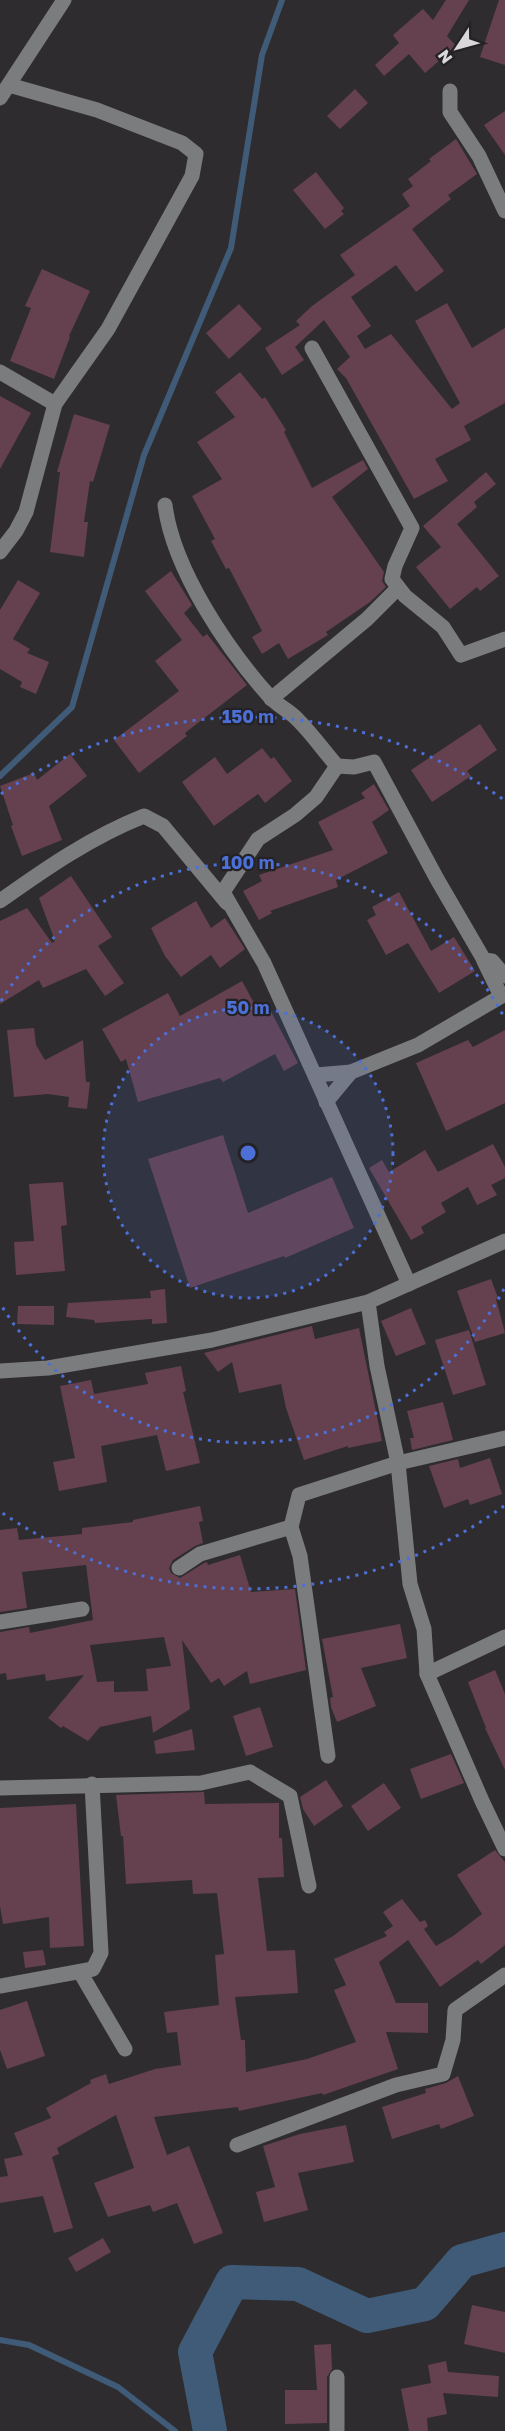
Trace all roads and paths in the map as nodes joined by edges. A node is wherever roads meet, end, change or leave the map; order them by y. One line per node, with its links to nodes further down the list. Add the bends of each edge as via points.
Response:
1 (64, 0): 2 (street)
2 (9, 85): 4 (street); 8 (street, via 97,110 183,143 196,154 192,176 108,329)
3 (450, 92): 5 (street, via 450,112 479,156)
4 (0, 99)
5 (505, 211)
6 (312, 348): 11 (street, via 412,528 392,579)
7 (0, 372): 8 (street)
8 (55, 405): 10 (street, via 26,512)
9 (165, 505): 13 (street, via 168,526 190,580 228,645)
10 (0, 552)
11 (398, 589): 12 (street, via 443,627 461,655); 13 (street)
12 (505, 639)
13 (271, 699): 14 (street, via 298,720)
14 (337, 766): 16 (street, via 316,797 258,839 223,891); 17 (street, via 374,762)
15 (0, 902): 16 (street, via 58,859 144,816 163,826)
16 (243, 922): 21 (street)
17 (484, 960): 18 (street, via 492,961); 19 (street)
18 (505, 976)
19 (503, 995): 20 (street, via 418,1045)
20 (351, 1072): 21 (street); 22 (street)
21 (316, 1075): 22 (street)
22 (326, 1102): 24 (street)
23 (505, 1241): 24 (street)
24 (410, 1284): 25 (street)
25 (368, 1302): 26 (street, via 212,1340 48,1368); 28 (street)
26 (0, 1371)
27 (505, 1438): 28 (street)
28 (398, 1463): 29 (street, via 299,1495); 34 (street, via 410,1584 424,1629)
29 (291, 1527): 30 (street, via 200,1554); 35 (street, via 300,1556)
30 (179, 1568)
31 (82, 1609): 32 (street)
32 (0, 1622)
33 (505, 1637): 34 (street)
34 (427, 1674): 38 (street)
35 (328, 1756)
36 (92, 1784): 37 (street); 39 (street, via 201,1783 250,1772 290,1796); 40 (street, via 100,1953 93,1969)
37 (0, 1788)
38 (505, 1849)
39 (309, 1886)
40 (80, 1972): 42 (street); 43 (street)
41 (505, 1975): 44 (street, via 455,2010 453,2040 443,2074 396,2085)
42 (0, 1986)
43 (125, 2049)
44 (237, 2145)
45 (337, 2377): 46 (street)
46 (337, 2431)

